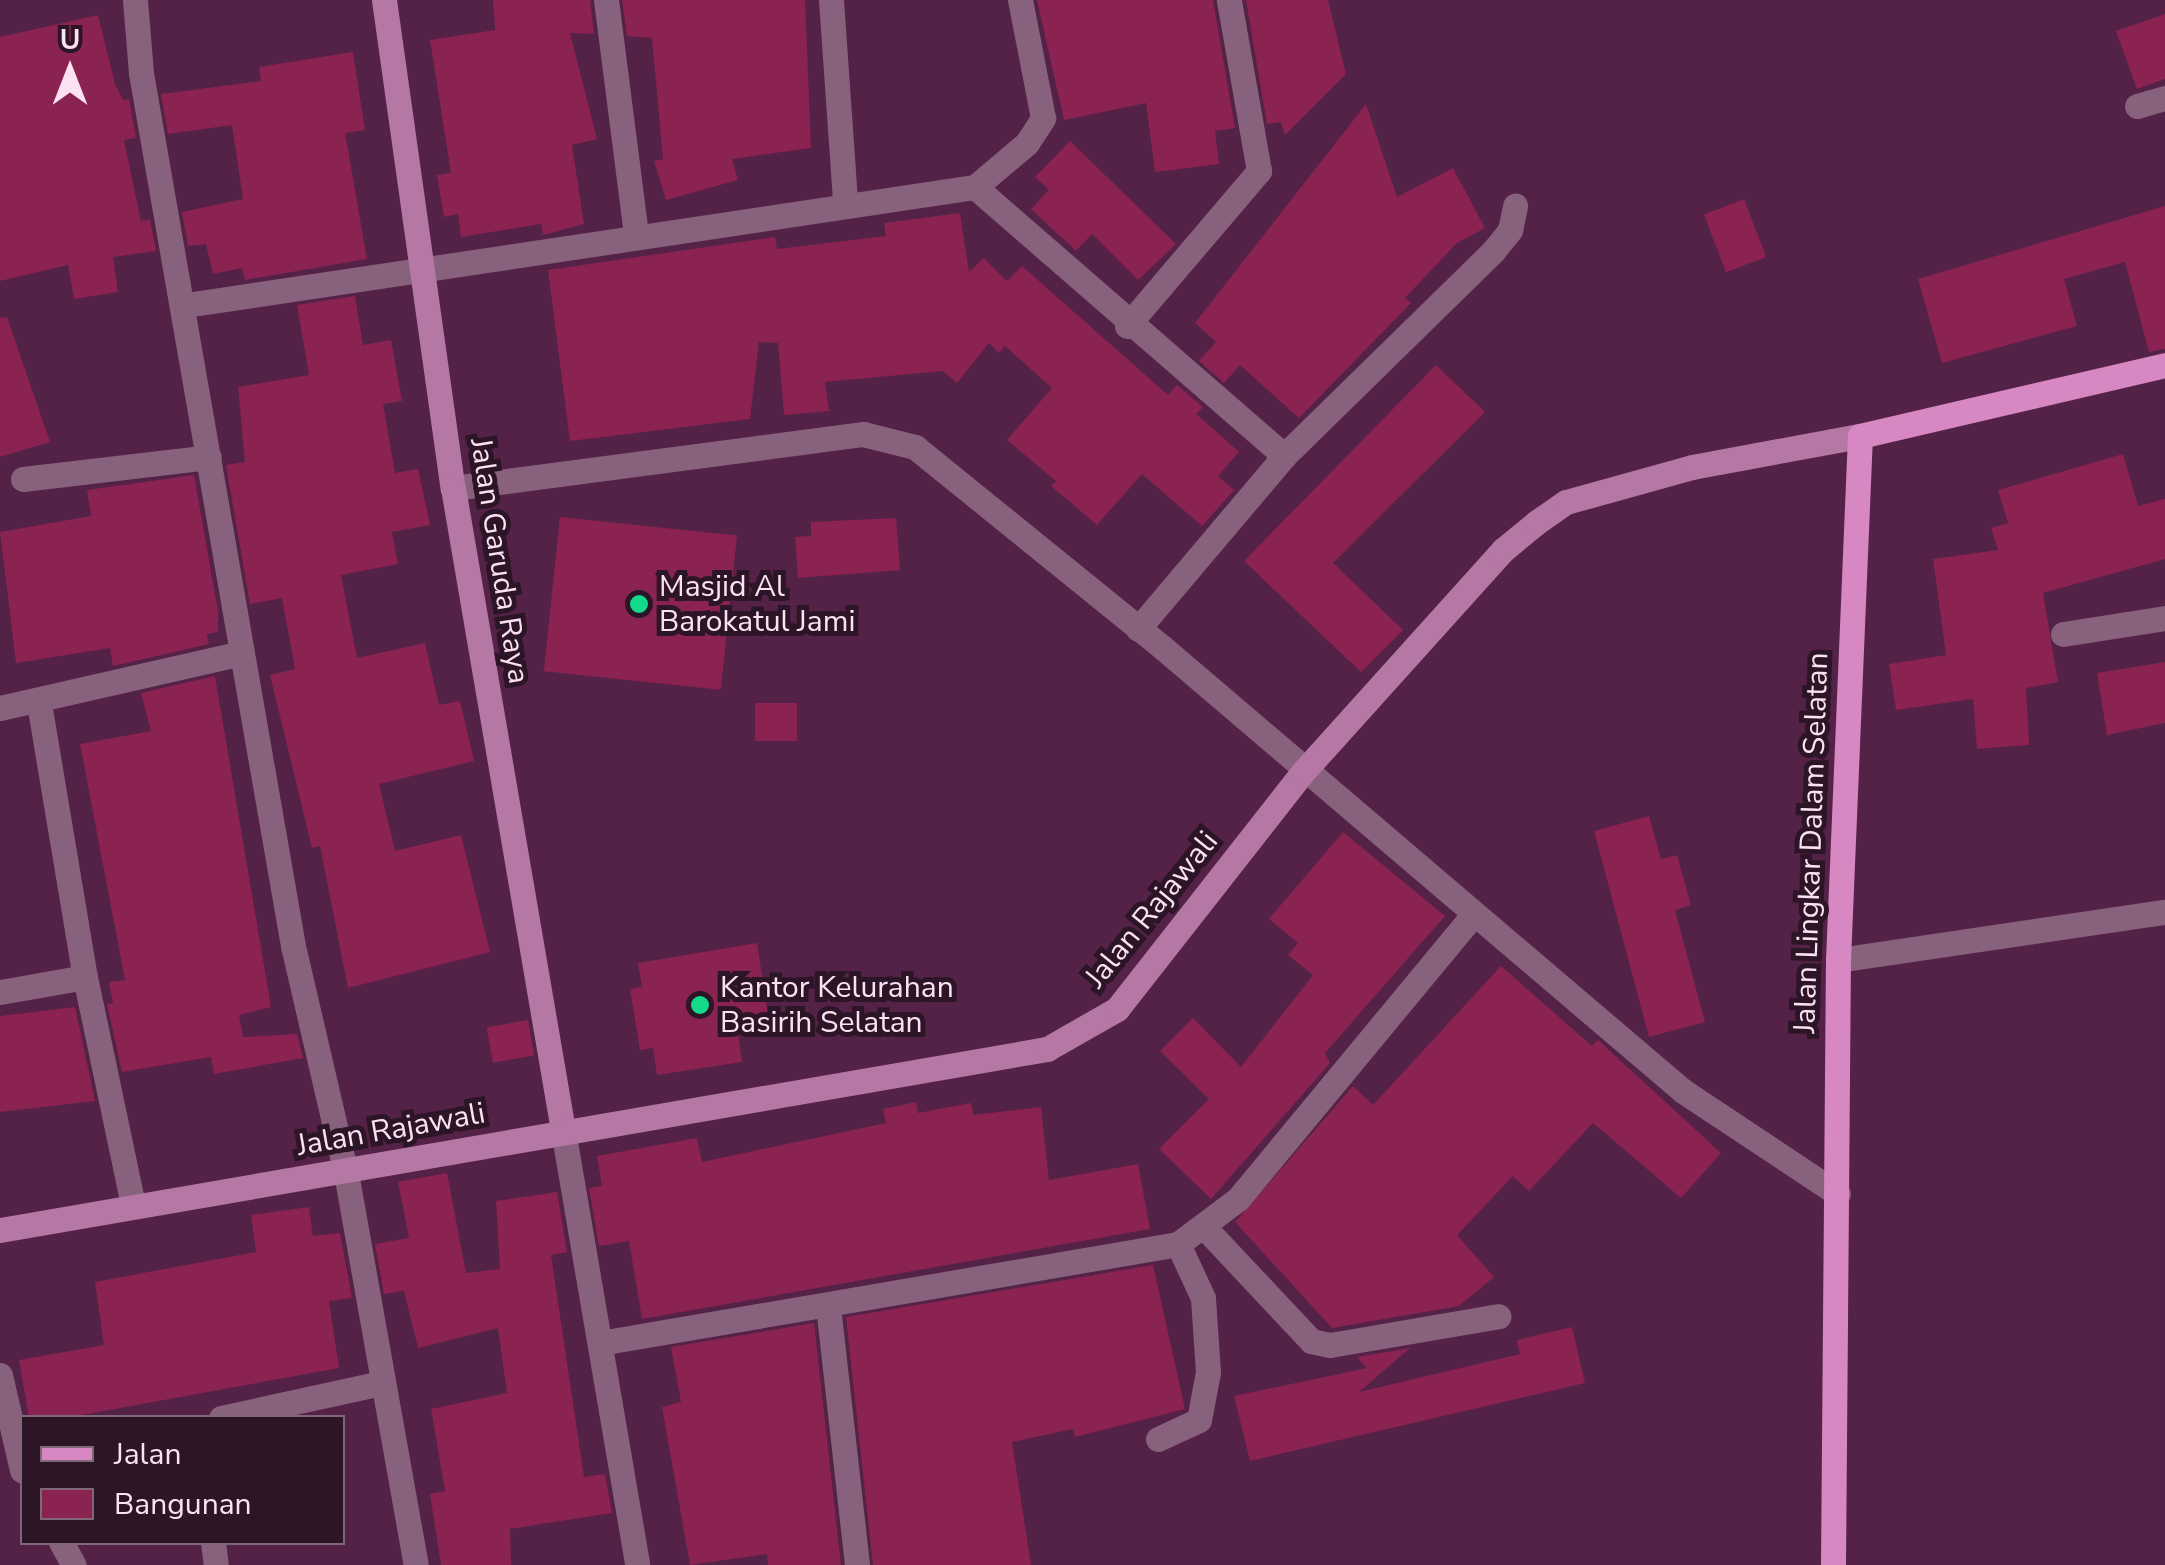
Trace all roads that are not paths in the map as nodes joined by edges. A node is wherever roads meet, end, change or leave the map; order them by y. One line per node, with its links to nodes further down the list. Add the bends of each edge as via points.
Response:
1 (135, 0): 14 (street, via 141,73)
2 (384, 0): 13 (street, Jalan Garuda Raya)
3 (606, 0): 12 (street)
4 (831, 0): 10 (street)
5 (1020, 0): 9 (street, via 1044,118 1027,144)
6 (1229, 0): 15 (street, via 1260,170)
7 (2165, 98): 8 (street)
8 (2137, 106)
9 (975, 187): 10 (street); 15 (street)
10 (845, 202): 12 (street)
11 (1515, 206): 18 (street, via 1510,230 1482,262)
12 (636, 234): 13 (street)
13 (420, 266): 14 (street); 21 (street, Jalan Garuda Raya)
14 (186, 305): 19 (street)
15 (1127, 326): 18 (street)
16 (2165, 365): 17 (main road)
17 (1860, 436): 28 (street, Jalan Rajawali, via 1774,447 1566,502 1504,550); 31 (main road, Jalan Lingkar Dalam Selatan)
18 (1284, 456): 23 (street)
19 (209, 457): 20 (street); 25 (street)
20 (24, 479)
21 (454, 488): 23 (street, via 863,434 893,440 916,447); 34 (street, Jalan Garuda Raya)
22 (2165, 618): 24 (street)
23 (1138, 629): 28 (street)
24 (2063, 634)
25 (242, 653): 26 (street); 35 (street, via 293,946)
26 (39, 703): 27 (street); 32 (street)
27 (0, 708)
28 (1304, 772): 30 (street); 34 (street, Jalan Rajawali, via 1117,1010 1087,1032 995,1062)
29 (2165, 912): 31 (street)
30 (1473, 916): 36 (street, via 1729,1128); 38 (street, via 1238,1199)
31 (1838, 960): 36 (main road, Jalan Lingkar Dalam Selatan)
32 (85, 977): 33 (street); 37 (street)
33 (0, 992)
34 (563, 1130): 35 (street, Jalan Rajawali); 43 (street)
35 (346, 1173): 37 (street, Jalan Rajawali); 45 (street)
36 (1838, 1194): 52 (main road, Jalan Lingkar Dalam Selatan)
37 (133, 1204): 39 (street, Jalan Rajawali)
38 (1206, 1228): 40 (street); 42 (street, via 1311,1340 1330,1345)
39 (0, 1230)
40 (1178, 1244): 41 (street); 47 (street, via 1203,1298 1208,1372 1198,1420)
41 (828, 1306): 43 (street); 51 (street)
42 (1498, 1316)
43 (600, 1343): 50 (street)
44 (0, 1375): 48 (street)
45 (382, 1383): 46 (street); 49 (street)
46 (235, 1415)
47 (1158, 1438)
48 (15, 1457)
49 (416, 1565)
50 (637, 1565)
51 (857, 1565)
52 (1833, 1565)

